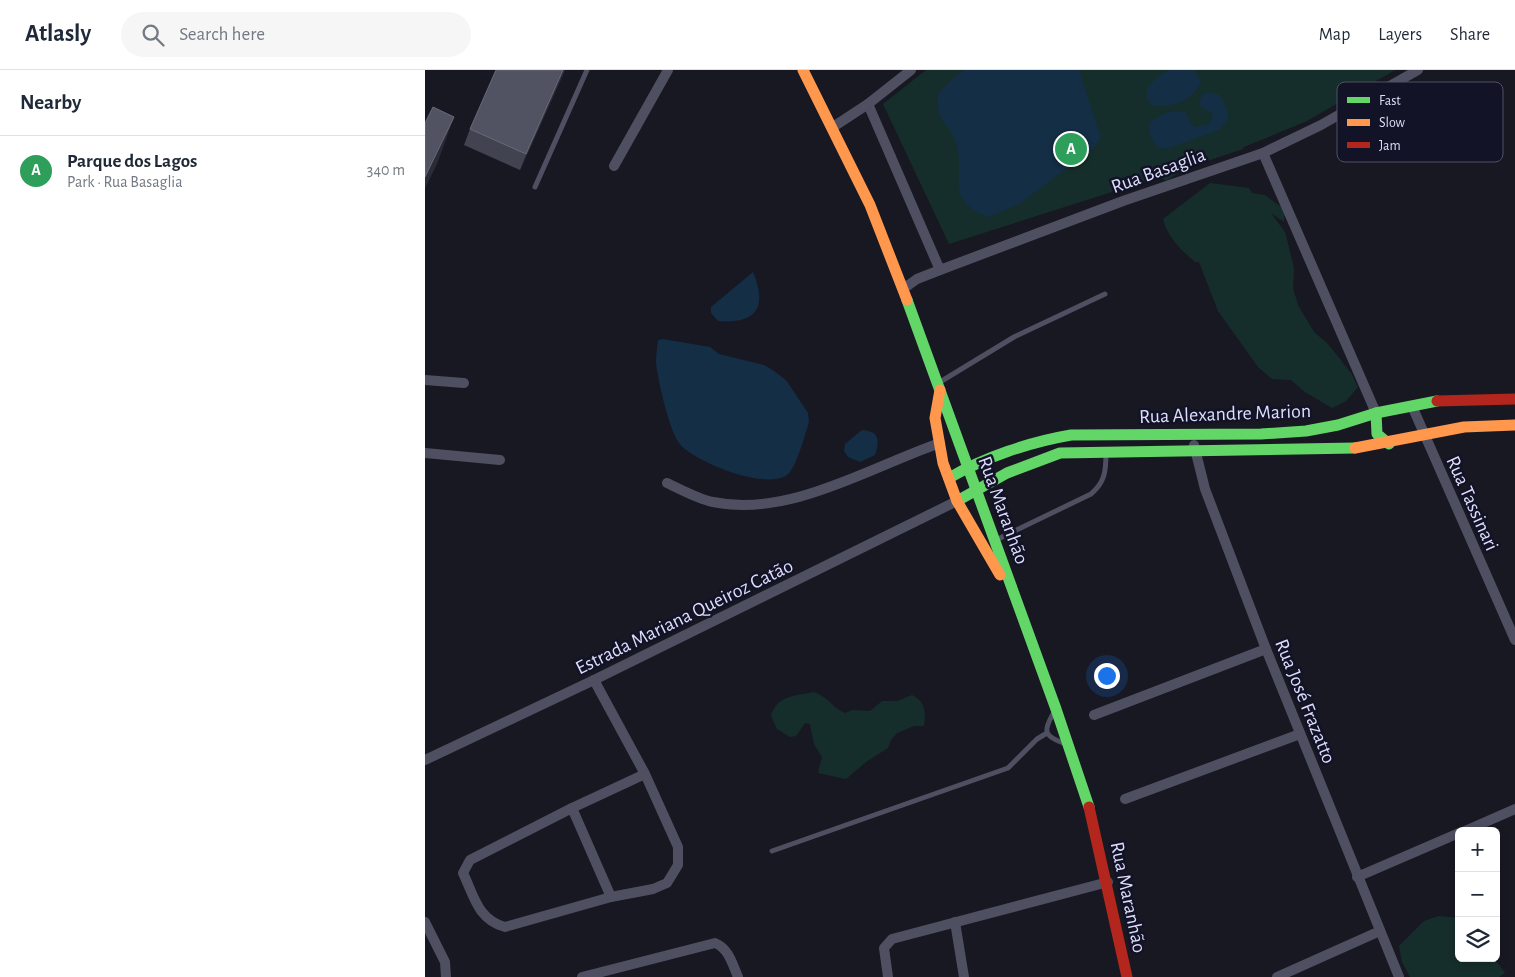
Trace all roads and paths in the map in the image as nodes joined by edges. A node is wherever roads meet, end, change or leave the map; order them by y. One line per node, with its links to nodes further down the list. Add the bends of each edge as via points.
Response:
1 (587, 70): 12 (lane)
2 (669, 70): 11 (street)
3 (803, 70): 9 (main road, Rua Maranhão)
4 (911, 70): 7 (street)
5 (1418, 70): 6 (street, Rua Basaglia)
6 (1397, 82)
7 (868, 104): 9 (street); 13 (street)
8 (1337, 116): 10 (street, Rua Basaglia)
9 (833, 127): 14 (main road, Rua Maranhão, via 870,205)
10 (1263, 153): 13 (street, Rua Basaglia, via 1123,201); 21 (street)
11 (614, 166)
12 (535, 187)
13 (940, 270): 14 (street, Rua Basaglia, via 917,279)
14 (903, 289): 18 (main road, Rua Maranhão)
15 (1105, 294): 18 (lane, via 1015,337)
16 (425, 380): 17 (street)
17 (463, 383)
18 (939, 386): 25 (main road, via 935,418); 31 (main road, Rua Maranhão)
19 (1515, 400): 20 (main road, Rua Alexandre Marion, via 1435,401)
20 (1412, 406): 21 (main road, Rua Alexandre Marion); 24 (street, Rua Tassinari)
21 (1376, 414): 23 (main road, Rua Alexandre Marion, via 1338,426 1305,431); 26 (main road, via 1377,434)
22 (1515, 425): 24 (main road, Rua Alexandre Marion, via 1464,427)
23 (1193, 434): 28 (street, Rua José Frazatto); 31 (main road, Rua Alexandre Marion, via 1071,435 1049,439)
24 (1424, 436): 26 (main road, Rua Alexandre Marion); 38 (street, Rua Tassinari)
25 (940, 442): 32 (main road); 33 (street, via 805,496 749,506 712,502)
26 (1389, 444): 28 (main road, Rua Alexandre Marion, via 1329,449)
27 (1106, 452): 28 (main road, Rua Alexandre Marion); 34 (main road, Rua Alexandre Marion, via 1060,453 1035,460); 36 (lane, via 1101,486 1091,494)
28 (1195, 452): 39 (street, Rua José Frazatto, via 1205,489)
29 (425, 453): 30 (street)
30 (500, 460)
31 (969, 467): 32 (main road, Rua Alexandre Marion); 34 (main road, Rua Maranhão)
32 (949, 478): 35 (main road)
33 (667, 483)
34 (976, 489): 35 (main road, Rua Alexandre Marion); 36 (main road, Rua Maranhão)
35 (957, 501): 37 (main road); 40 (street, Estrada Mariana Queiroz Catão)
36 (995, 540): 37 (main road, Rua Maranhão)
37 (1018, 604): 41 (main road, Rua Maranhão)
38 (1515, 640)
39 (1266, 649): 42 (street); 44 (street, Rua José Frazatto)
40 (594, 680): 46 (street, Estrada Mariana Queiroz Catão); 47 (street)
41 (1056, 709): 43 (lane, via 1046,728); 45 (main road, Rua Maranhão)
42 (1094, 715)
43 (1047, 733): 45 (lane); 53 (lane, via 1008,768)
44 (1300, 734): 48 (street); 54 (street, Rua José Frazatto)
45 (1069, 746): 55 (main road, Rua Maranhão)
46 (425, 760)
47 (645, 774): 49 (street); 56 (street, via 678,847 678,865 667,883)
48 (1125, 799)
49 (572, 808): 56 (street); 56 (street, via 470,860 463,873 482,914 493,924 505,927)
50 (1515, 809): 51 (street)
51 (1474, 827)
52 (1455, 835): 54 (street)
53 (772, 851)
54 (1357, 876): 59 (street, Rua José Frazatto)
55 (1108, 882): 58 (street); 65 (main road, Rua Maranhão)
56 (611, 897)
57 (425, 922): 60 (street, via 445,962)
58 (955, 922): 63 (street, via 892,939 883,948); 64 (street)
59 (1380, 931): 66 (street); 67 (street, Rua José Frazatto)
60 (446, 977)
61 (582, 977): 62 (street, via 715,943 723,946 729,954)
62 (738, 977)
63 (888, 977)
64 (964, 977)
65 (1127, 977)
66 (1277, 977)
67 (1399, 977)

